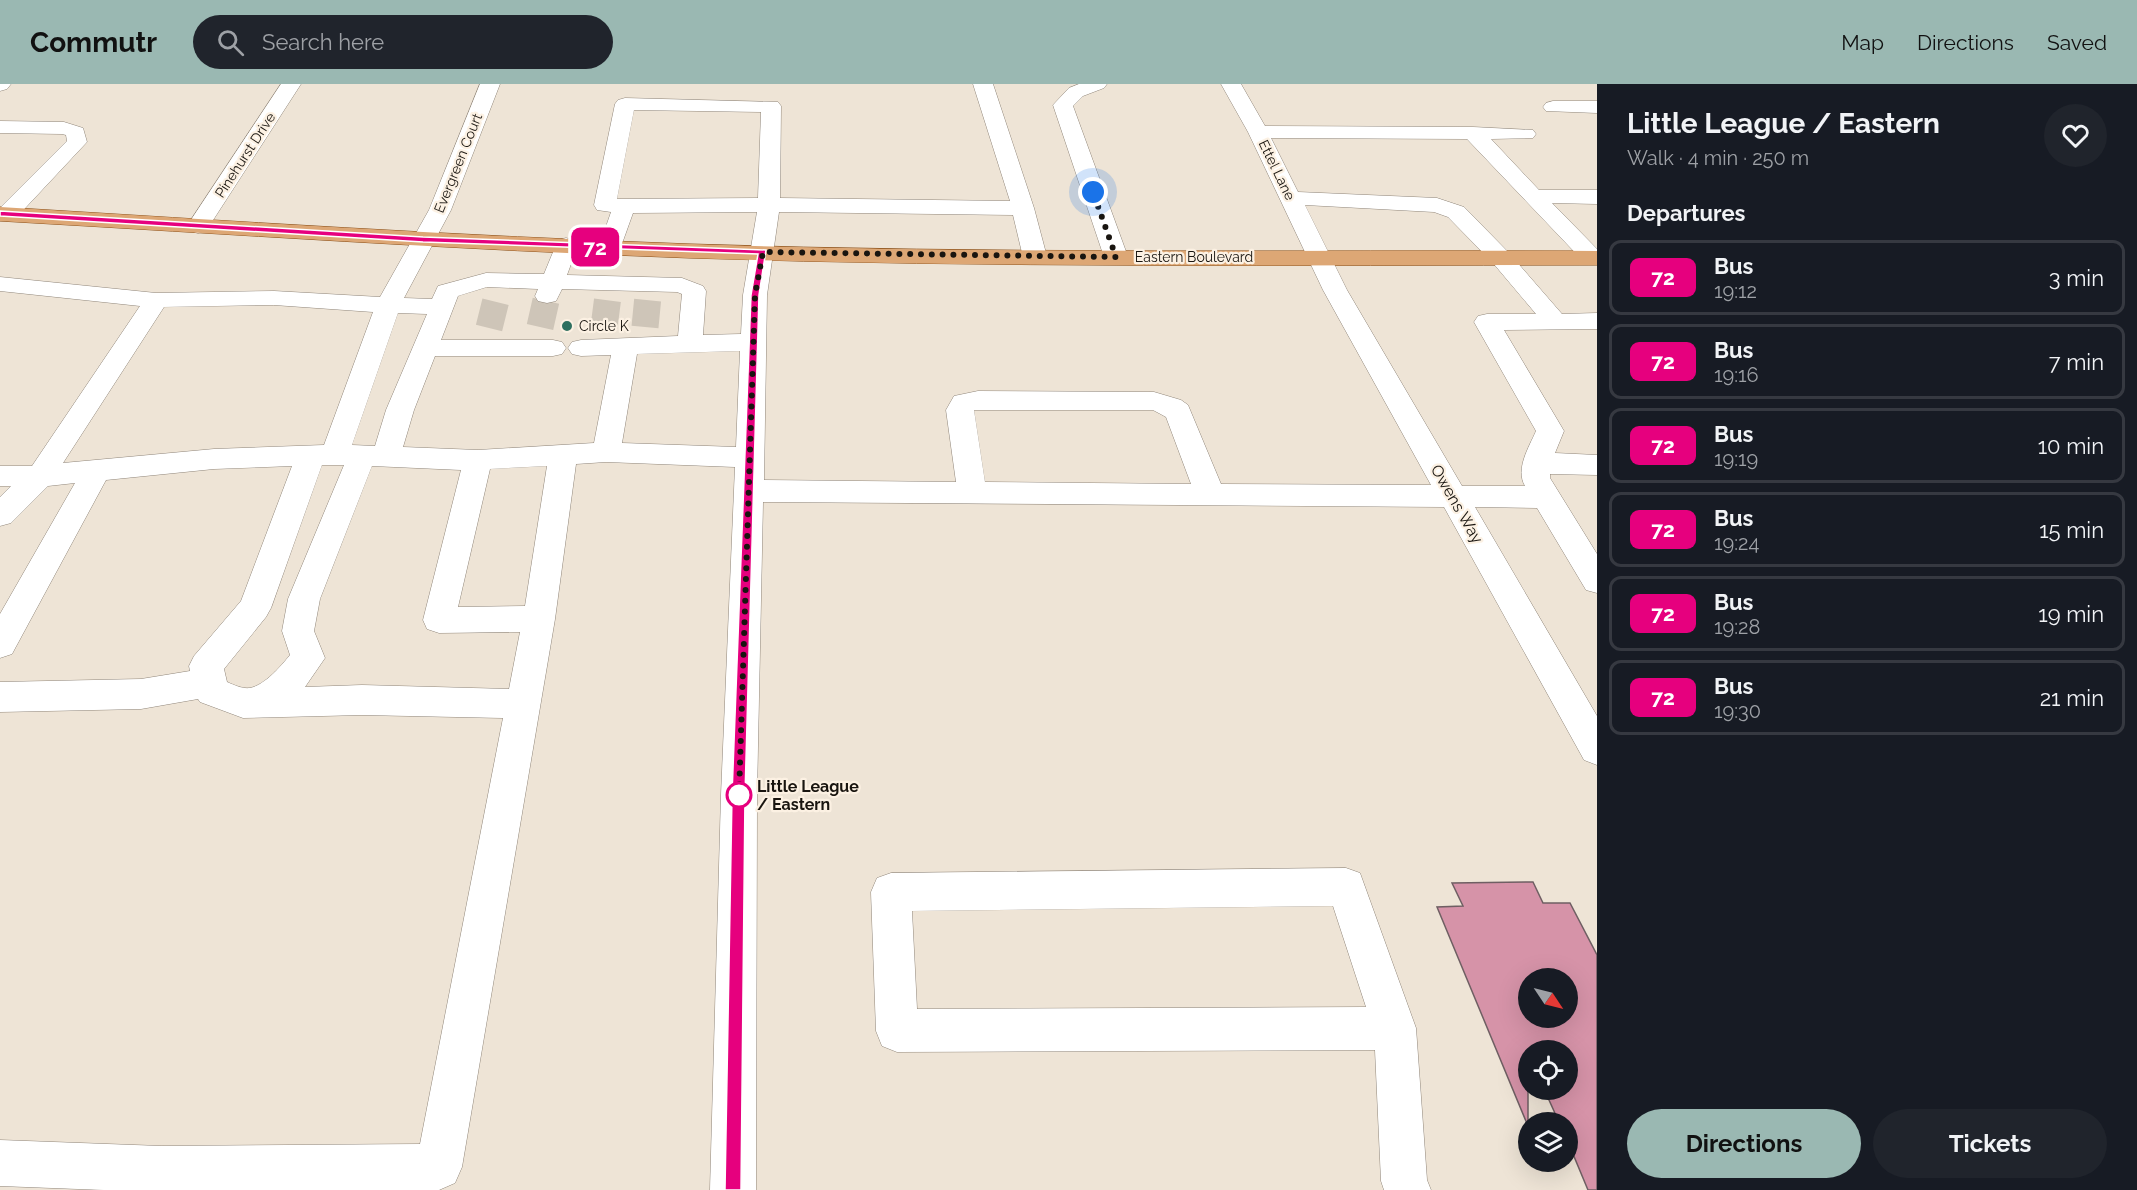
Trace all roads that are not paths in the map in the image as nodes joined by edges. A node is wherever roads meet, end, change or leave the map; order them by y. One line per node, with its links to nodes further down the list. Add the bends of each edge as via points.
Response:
1 (291, 84): 21 (street, Pinehurst Drive)
2 (490, 84): 22 (street, Evergreen Court, via 440,210)
3 (774, 84): 7 (street)
4 (983, 84): 19 (street)
5 (1097, 84): 27 (street, via 1076,92 1063,105)
6 (1231, 84): 11 (street, Ettel Lane)
7 (771, 106): 17 (street, via 625,104 605,205); 18 (street)
8 (1553, 107): 9 (street)
9 (1597, 107)
10 (0, 127): 20 (street, via 64,128 76,132 77,142)
11 (1258, 132): 12 (street); 16 (street, Ettel Lane)
12 (1473, 133): 13 (street); 14 (street)
13 (1526, 134)
14 (1533, 196): 15 (street); 30 (street)
15 (1597, 197)
16 (1291, 198): 28 (street, Ettel Lane); 29 (street, via 1437,205 1456,212)
17 (624, 206): 18 (street); 24 (street)
18 (770, 206): 19 (street); 25 (street)
19 (1023, 208): 26 (street)
20 (4, 214): 21 (main road, Eastern Boulevard)
21 (198, 226): 22 (main road, Eastern Boulevard)
22 (423, 239): 23 (main road, Eastern Boulevard); 34 (street, Evergreen Court)
23 (566, 245): 24 (main road, Eastern Boulevard); 32 (street)
24 (611, 247): 25 (main road, Eastern Boulevard)
25 (763, 252): 26 (main road, Eastern Boulevard); 39 (street, via 755,295)
26 (1035, 257): 27 (main road, Eastern Boulevard)
27 (1116, 257): 28 (main road, Eastern Boulevard)
28 (1319, 258): 29 (main road, Eastern Boulevard); 56 (street, Owens Way)
29 (1501, 258): 30 (main road, Eastern Boulevard); 37 (street)
30 (1595, 258)
31 (0, 284): 33 (street)
32 (550, 289): 35 (street, via 499,288 486,280 447,291); 40 (street, via 648,290 682,285 694,291)
33 (156, 300): 34 (street, via 274,298); 53 (street)
34 (388, 305): 35 (street); 42 (street, Evergreen Court)
35 (442, 307): 41 (street)
36 (1597, 321): 37 (street)
37 (1556, 322): 48 (street, via 1487,322 1550,431)
38 (543, 341): 41 (street, via 487,338)
39 (754, 342): 40 (street); 51 (street)
40 (690, 344): 44 (street, via 617,340)
41 (426, 348): 43 (street)
42 (352, 408): 43 (street); 46 (street, Evergreen Court)
43 (400, 410): 46 (street)
44 (606, 452): 45 (street); 51 (street)
45 (563, 455): 47 (street); 60 (street)
46 (349, 456): 47 (street); 50 (street, via 214,459); 62 (street, via 255,608 206,666); 64 (street, via 304,598 298,631 308,658 290,680)
47 (478, 460): 60 (street, via 439,620)
48 (1537, 464): 49 (street); 57 (street, via 1535,479)
49 (1597, 465)
50 (96, 471): 53 (street); 61 (street)
51 (750, 474): 54 (street); 69 (street, via 739,795)
52 (0, 476): 53 (street)
53 (40, 476): 58 (street)
54 (972, 492): 55 (street); 55 (street, via 960,410 964,402 1154,401 1178,412)
55 (1210, 494): 56 (street)
56 (1452, 496): 57 (street); 66 (street, Owens Way)
57 (1547, 497): 59 (street)
58 (0, 515)
59 (1597, 581)
60 (539, 619): 65 (street)
61 (0, 644)
62 (210, 682): 63 (street, via 141,694); 64 (street, via 212,692 243,703)
63 (0, 697)
64 (258, 703): 65 (street, via 362,700)
65 (523, 704): 68 (street, via 438,1167 161,1170)
66 (1597, 749)
67 (1395, 1028): 67 (street, via 897,1031 891,892 1346,887); 70 (street, via 1404,1181)
68 (0, 1163)
69 (733, 1190)
70 (1408, 1190)

